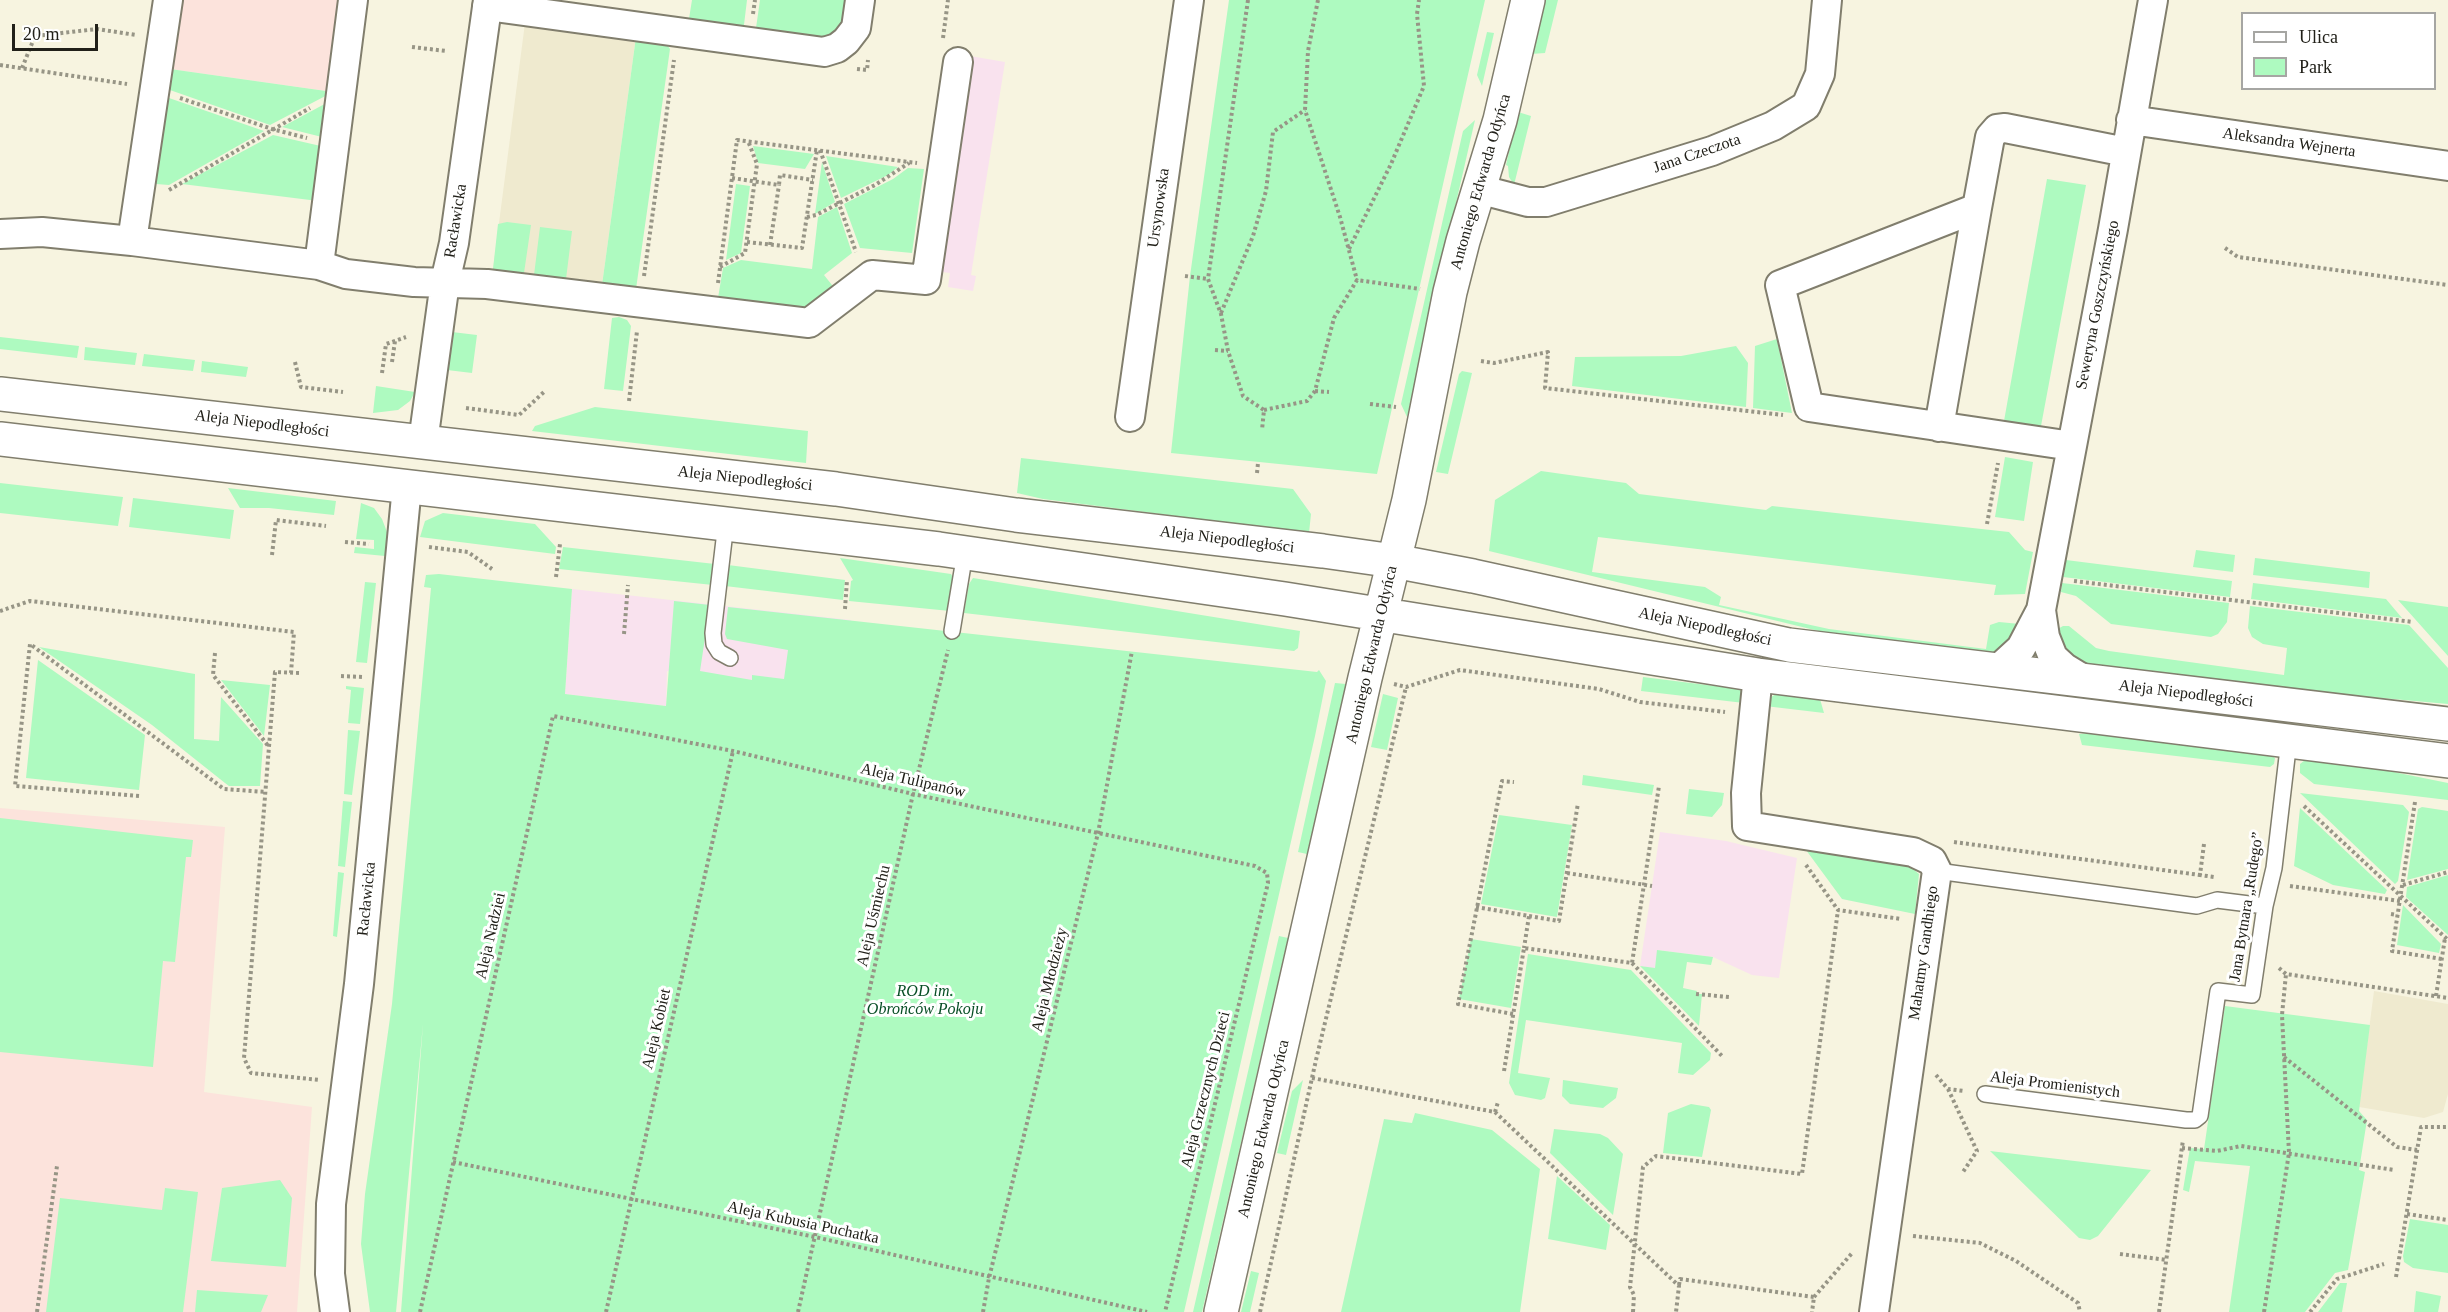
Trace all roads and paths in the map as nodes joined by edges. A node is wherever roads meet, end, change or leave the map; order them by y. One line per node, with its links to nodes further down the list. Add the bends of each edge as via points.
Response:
1 (168, 0): 13 (street)
2 (353, 0): 20 (street)
3 (860, 0): 12 (street, via 856,28 846,41 830,51)
4 (1189, 0): 76 (street, Ursynowska)
5 (1248, 0): 50 (path)
6 (1318, 0): 21 (path, via 1308,51)
7 (1419, 0): 45 (path, via 1424,86)
8 (1528, 0): 36 (main road, Antoniego Edwarda Odyńca, via 1500,120)
9 (1827, 0): 36 (street, Jana Czeczota, via 1820,74 1806,106 1773,126 1712,151 1546,202 1528,202)
10 (2153, 0): 22 (street, Seweryna Goszczyńskiego)
11 (487, 3): 12 (street); 52 (street, Racławicka, via 454,243)
12 (678, 31): 56 (path)
13 (162, 39): 18 (path, via 97,29 35,36); 19 (street)
14 (412, 47): 15 (path)
15 (446, 51)
16 (958, 62): 29 (street)
17 (0, 65): 18 (path)
18 (22, 68): 19 (path)
19 (154, 89): 23 (path); 35 (street)
20 (340, 97): 23 (path, via 330,96); 25 (street)
21 (1305, 110): 45 (path); 57 (path, via 1274,132 1266,191 1253,236)
22 (2131, 120): 27 (street, Seweryna Goszczyńskiego); 30 (street, Aleksandra Wejnerta)
23 (272, 129): 25 (path); 35 (path, via 168,191)
24 (748, 141): 26 (path); 31 (path, via 737,140); 33 (path, via 757,164)
25 (334, 145): 46 (street)
26 (819, 150): 28 (path); 32 (path); 37 (path)
27 (2126, 152): 38 (street, via 1997,129 1989,137); 82 (street, Seweryna Goszczyńskiego)
28 (909, 163): 29 (path); 37 (path)
29 (943, 165): 49 (street, via 926,280 872,274)
30 (2448, 166)
31 (732, 178): 33 (path); 47 (path)
32 (813, 180): 34 (path, via 780,175); 39 (path)
33 (755, 182): 34 (path); 42 (path)
34 (779, 185): 43 (path)
35 (138, 189): 41 (street)
36 (1478, 189): 96 (main road, Antoniego Edwarda Odyńca, via 1450,292)
37 (840, 203): 39 (path); 49 (path)
38 (1977, 208): 78 (street); 78 (street, via 1780,285 1809,407)
39 (807, 217): 43 (path, via 802,248)
40 (0, 234): 41 (street, via 42,232)
41 (132, 241): 46 (street)
42 (747, 242): 43 (path); 47 (path, via 745,253)
43 (770, 245)
44 (2225, 248): 53 (path, via 2238,257)
45 (1348, 250): 51 (path)
46 (319, 265): 52 (street, via 346,274)
47 (720, 267): 55 (path)
48 (1185, 276): 50 (path)
49 (867, 278): 56 (street, via 808,323)
50 (1208, 279): 57 (path)
51 (1357, 280): 54 (path); 66 (path, via 1334,318)
52 (445, 282): 56 (street); 81 (street, Racławicka)
53 (2448, 285)
54 (1424, 289)
55 (717, 291)
56 (640, 303): 71 (path)
57 (1221, 314): 61 (path)
58 (406, 337): 59 (path)
59 (396, 340): 64 (path); 65 (path, via 386,344)
60 (1215, 350): 61 (path)
61 (1228, 351): 75 (path, via 1243,396)
62 (1481, 361): 77 (path, via 1494,363 1548,352 1545,388)
63 (295, 362): 67 (path, via 301,387)
64 (392, 362)
65 (382, 373)
66 (1315, 391): 69 (path); 75 (path, via 1306,401)
67 (343, 392)
68 (544, 392): 74 (path, via 519,415)
69 (1329, 392)
70 (0, 394): 81 (main road, Aleja Niepodległości)
71 (628, 401)
72 (1370, 404): 73 (path)
73 (1391, 406)
74 (466, 408)
75 (1264, 410): 79 (path)
76 (1130, 417)
77 (1793, 417)
78 (1939, 427): 82 (street)
79 (1262, 430)
80 (0, 439): 86 (main road, Aleja Niepodległości)
81 (423, 442): 96 (main road, Aleja Niepodległości, via 836,489)
82 (2072, 446): 99 (street, Seweryna Goszczyńskiego)
83 (1999, 454): 88 (path)
84 (1258, 463): 85 (path)
85 (1257, 473)
86 (407, 486): 87 (main road, Aleja Niepodległości); 206 (street, Racławicka, via 359,984 331,1204 330,1274)
87 (726, 523): 94 (main road, Aleja Niepodległości); 111 (lane, via 713,633 719,652)
88 (1987, 524)
89 (326, 526): 95 (path, via 276,520)
90 (345, 542): 91 (path)
91 (369, 544)
92 (560, 544): 98 (path)
93 (426, 547): 97 (path, via 468,552)
94 (965, 553): 105 (main road, Aleja Niepodległości); 107 (lane)
95 (272, 555)
96 (1394, 561): 105 (main road, Antoniego Edwarda Odyńca); 112 (main road, Aleja Niepodległości, via 1789,645)
97 (492, 569)
98 (556, 577)
99 (2047, 577): 103 (street, Seweryna Goszczyńskiego); 106 (path)
100 (847, 580): 102 (path)
101 (628, 585): 108 (path)
102 (845, 609)
103 (2041, 610): 112 (street, Seweryna Goszczyńskiego, via 2021,648); 119 (street, Seweryna Goszczyńskiego, via 2053,657)
104 (0, 611): 113 (path, via 30,602 294,632)
105 (1381, 615): 115 (main road, Aleja Niepodległości); 213 (main road, Antoniego Edwarda Odyńca)
106 (2413, 622)
107 (952, 631): 131 (path, Aleja Uśmiechu)
108 (624, 634)
109 (1132, 651): 137 (path, Aleja Młodzieży)
110 (215, 653): 125 (path, via 213,675)
111 (730, 658)
112 (1997, 670): 119 (main road, Aleja Niepodległości)
113 (291, 673): 114 (path); 125 (path, via 275,672)
114 (299, 673)
115 (1758, 675): 124 (main road, Aleja Niepodległości); 136 (street, Mahatmy Gandhiego, via 1746,793 1747,826)
116 (341, 676): 117 (path)
117 (369, 677)
118 (1385, 682): 120 (path)
119 (2088, 682): 123 (main road, Aleja Niepodległości)
120 (1406, 687): 121 (path, via 1460,670 1599,689 1640,702); 176 (path)
121 (1726, 712)
122 (553, 716): 126 (path, Aleja Tulipanów); 187 (path, Aleja Nadziei)
123 (2448, 724)
124 (2289, 740): 127 (main road, Aleja Niepodległości); 154 (lane, Jana Bytnara „Rudego”, via 2274,868)
125 (269, 748): 130 (path)
126 (733, 751): 131 (path, Aleja Tulipanów); 191 (path, Aleja Kobiet)
127 (2448, 761)
128 (1514, 782): 155 (path, via 1502,781)
129 (1659, 786): 147 (path)
130 (266, 792): 132 (path, via 224,789 30,644 15,786); 177 (path, via 244,1058 251,1073)
131 (913, 794): 137 (path, Aleja Tulipanów); 195 (path, Aleja Uśmiechu)
132 (140, 796)
133 (2415, 802): 148 (path)
134 (1578, 803): 143 (path)
135 (2303, 804): 152 (path)
136 (1787, 832): 140 (street, Mahatmy Gandhiego, via 1913,852 1932,861); 156 (path, via 1787,838)
137 (1098, 833): 142 (path, Aleja Tulipanów, via 1255,866); 202 (path, Aleja Młodzieży)
138 (1952, 841): 144 (path)
139 (2204, 844): 144 (path)
140 (1937, 871): 154 (lane, via 2197,906 2217,900); 160 (street, Mahatmy Gandhiego)
141 (2448, 872): 148 (path)
142 (1267, 873): 212 (path, Aleja Grzecznych Dzieci, via 1268,883)
143 (1567, 873): 147 (path); 159 (path, via 1560,921)
144 (2200, 875): 145 (path)
145 (2218, 878)
146 (2289, 878): 150 (path)
147 (1645, 885): 149 (path); 165 (path)
148 (2402, 885): 152 (path)
149 (1652, 886)
150 (2290, 886): 151 (path); 153 (path)
151 (2288, 896)
152 (2401, 896): 153 (path); 161 (path)
153 (2400, 901): 158 (path)
154 (2265, 906): 182 (lane, Jana Bytnara „Rudego”, via 2252,995 2218,991 2202,1113 2198,1119)
155 (1476, 907): 159 (path); 171 (path, via 1458,1004)
156 (1838, 910): 160 (path); 196 (path, via 1803,1174 1656,1156 1643,1167)
157 (2391, 914): 158 (path)
158 (2397, 915): 163 (path, via 2392,951)
159 (1528, 916): 162 (path)
160 (1929, 924): 174 (street, Mahatmy Gandhiego)
161 (2446, 939): 163 (path)
162 (1524, 948): 165 (path); 171 (path)
163 (2442, 959): 168 (path)
164 (2277, 962): 166 (path)
165 (1632, 963): 172 (path)
166 (2286, 974): 168 (path); 173 (path, via 2282,1015)
167 (1696, 994): 169 (path)
168 (2436, 996): 170 (path)
169 (1729, 997)
170 (2448, 998)
171 (1513, 1014): 175 (path)
172 (1723, 1057)
173 (2284, 1057): 185 (path, via 2397,1147); 186 (path)
174 (1909, 1069): 178 (path, Aleja Promienistych, via 1937,1075); 218 (street, Mahatmy Gandhiego)
175 (1503, 1071)
176 (1312, 1078): 181 (path); 214 (path)
177 (327, 1081)
178 (1948, 1089): 179 (path, Aleja Promienistych); 190 (path, via 1977,1151)
179 (1985, 1095): 182 (lane, Aleja Promienistych)
180 (1498, 1102): 181 (path)
181 (1495, 1112): 196 (path, via 1628,1235)
182 (2186, 1120): 184 (path)
183 (2448, 1127): 185 (path, via 2421,1126)
184 (2182, 1148): 186 (path, via 2217,1151 2241,1146); 199 (path)
185 (2417, 1150): 192 (path)
186 (2289, 1153): 189 (path); 221 (path)
187 (453, 1162): 191 (path, Aleja Kubusia Puchatka); 207 (path, Aleja Nadziei)
188 (57, 1166): 205 (path)
189 (2394, 1170)
190 (1963, 1172)
191 (631, 1198): 195 (path, Aleja Kubusia Puchatka); 208 (path, Aleja Kobiet)
192 (2407, 1214): 193 (path); 201 (path)
193 (2448, 1220)
194 (1908, 1236): 219 (path, via 1980,1244 1992,1249 2078,1303)
195 (815, 1237): 202 (path, Aleja Kubusia Puchatka); 209 (path, Aleja Uśmiechu)
196 (1633, 1244): 203 (path); 215 (path)
197 (1857, 1248): 204 (path)
198 (2120, 1254): 199 (path)
199 (2167, 1260): 220 (path)
200 (2384, 1264): 222 (path, via 2337,1279)
201 (2396, 1277)
202 (989, 1278): 210 (path, Aleja Młodzieży); 211 (path, Aleja Kubusia Puchatka)
203 (1679, 1286): 204 (path, via 1680,1279); 216 (path)
204 (1814, 1297): 217 (path)
205 (37, 1312)
206 (335, 1312)
207 (420, 1312)
208 (606, 1312)
209 (798, 1312)
210 (983, 1312)
211 (1147, 1312)
212 (1165, 1312)
213 (1221, 1312)
214 (1260, 1312)
215 (1632, 1312)
216 (1676, 1312)
217 (1812, 1312)
218 (1874, 1312)
219 (2079, 1312)
220 (2159, 1312)
221 (2264, 1312)
222 (2310, 1312)

